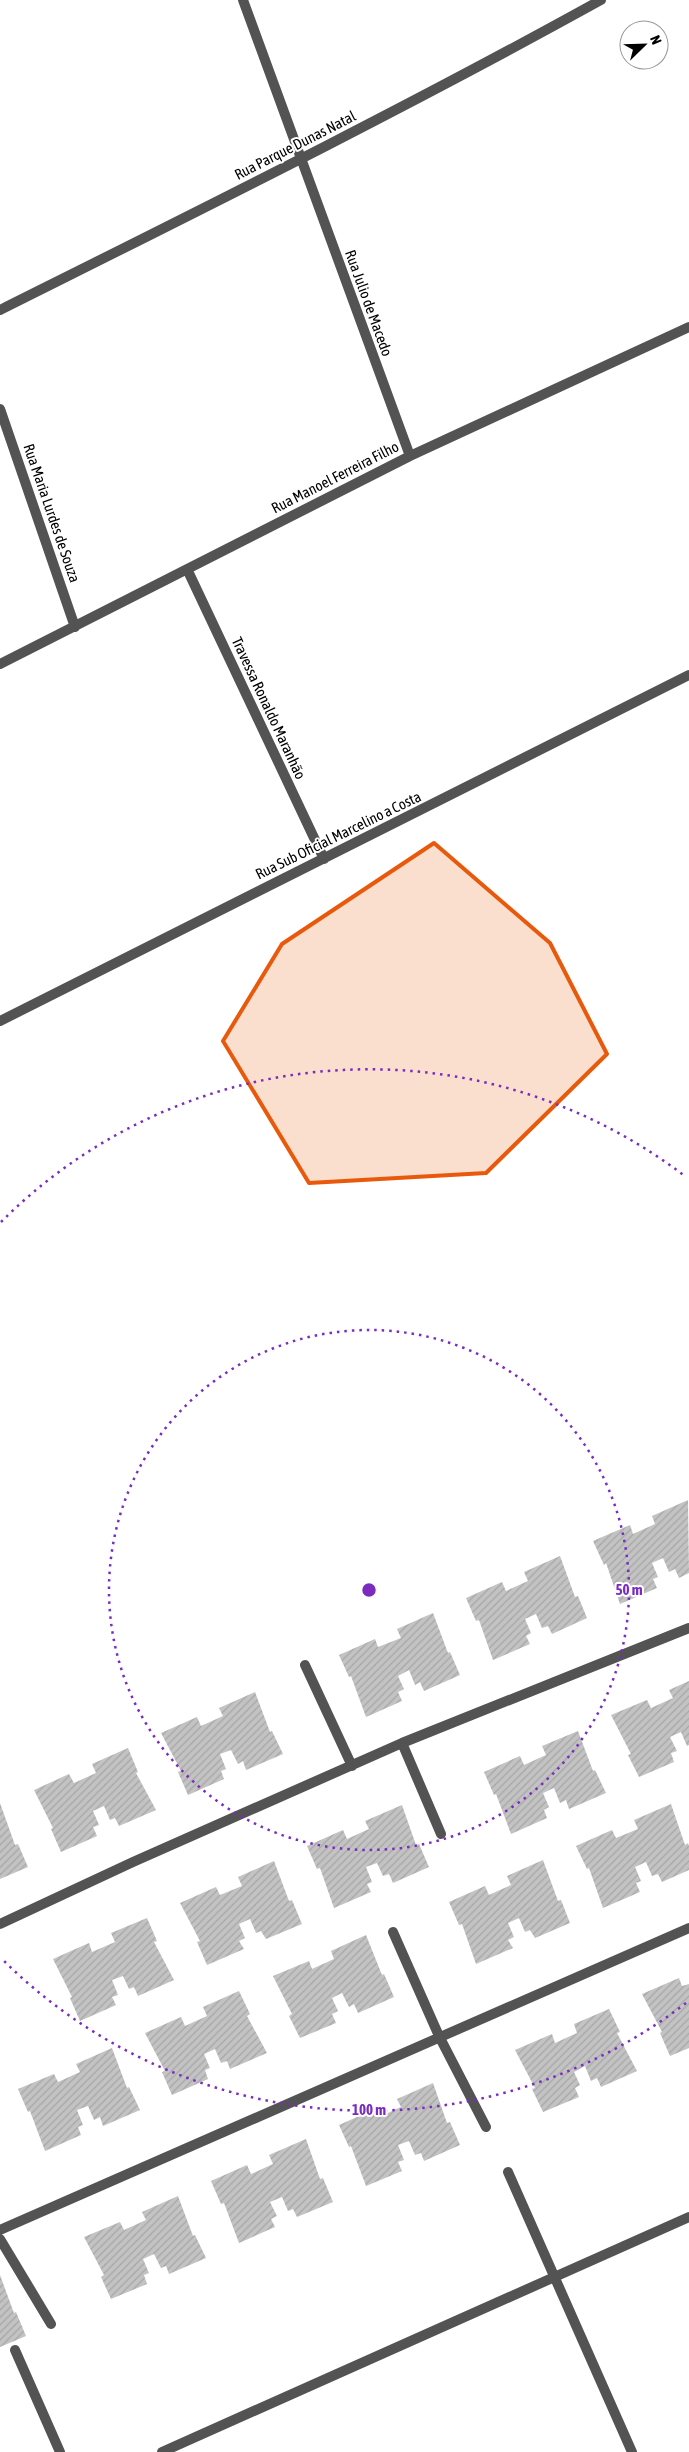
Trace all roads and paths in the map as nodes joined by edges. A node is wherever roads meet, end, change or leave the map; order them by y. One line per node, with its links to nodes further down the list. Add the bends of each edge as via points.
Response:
1 (242, 0): 3 (street, Rua Julio de Macedo)
2 (601, 0): 3 (street, Rua Parque Dunas Natal)
3 (300, 160): 4 (street, Rua Parque Dunas Natal); 7 (street, Rua Julio de Macedo)
4 (0, 310)
5 (689, 327): 7 (street, Rua Manoel Ferreira Filho)
6 (0, 409): 9 (street, Rua Maria Lurdes de Souza)
7 (410, 456): 8 (street, Rua Manoel Ferreira Filho)
8 (187, 569): 9 (street, Rua Manoel Ferreira Filho); 12 (street, Travessa Ronaldo Maranhão)
9 (75, 627): 10 (street, Rua Manoel Ferreira Filho)
10 (0, 664)
11 (689, 675): 12 (street, Rua Sub Oficial Marcelino a Costa)
12 (324, 859): 13 (street, Rua Sub Oficial Marcelino a Costa)
13 (0, 1021)
14 (689, 1628): 16 (street)
15 (306, 1665): 17 (street)
16 (402, 1743): 17 (street); 18 (street)
17 (352, 1766): 19 (street, via 132,1862)
18 (441, 1834)
19 (0, 1924)
20 (689, 1928): 22 (street)
21 (393, 1932): 22 (street)
22 (439, 2036): 23 (street); 26 (street)
23 (486, 2127)
24 (508, 2172): 28 (street)
25 (689, 2217): 28 (street)
26 (0, 2230)
27 (0, 2239): 29 (street)
28 (555, 2277): 32 (street); 33 (street)
29 (51, 2324)
30 (15, 2350): 31 (street)
31 (60, 2452)
32 (162, 2452)
33 (632, 2452)

